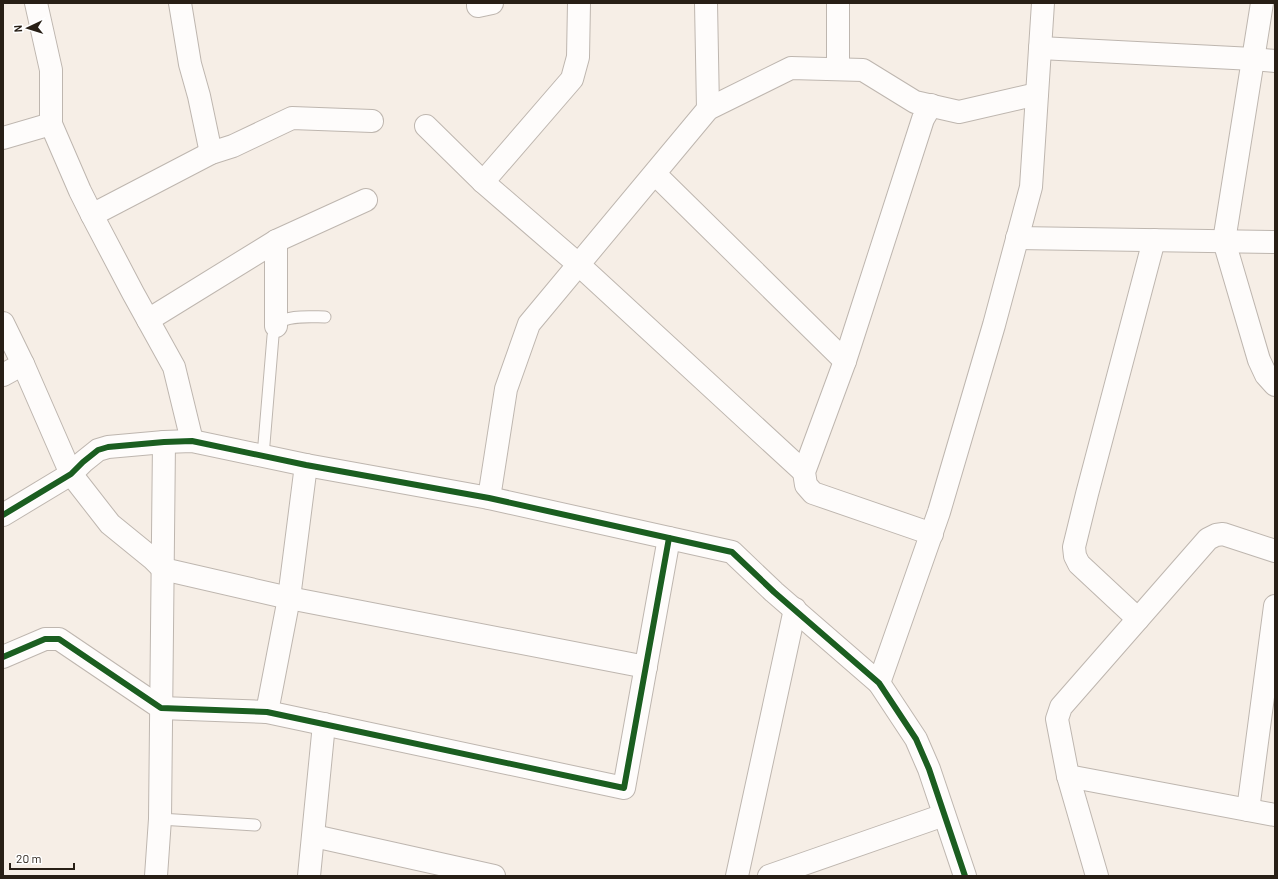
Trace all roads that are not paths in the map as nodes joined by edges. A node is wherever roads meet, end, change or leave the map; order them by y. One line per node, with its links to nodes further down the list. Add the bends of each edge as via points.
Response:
1 (36, 3): 18 (street, via 52,70)
2 (180, 3): 21 (street, via 190,64)
3 (478, 3): 4 (street, via 478,6)
4 (492, 3)
5 (580, 3): 23 (street, via 578,57 572,79)
6 (706, 3): 16 (street)
7 (838, 3): 13 (street)
8 (1043, 3): 10 (street)
9 (1262, 3): 11 (street)
10 (1040, 48): 11 (street); 14 (street)
11 (1253, 59): 12 (street); 29 (street)
12 (1275, 61)
13 (838, 69): 15 (street, via 863,70 915,102); 16 (street, via 791,68)
14 (1037, 94): 15 (street, via 959,112); 26 (street, via 1031,186)
15 (931, 105): 36 (street, via 923,119)
16 (708, 109): 22 (street)
17 (372, 121): 21 (street, via 292,118 233,146)
18 (51, 124): 20 (street); 25 (street)
19 (426, 126): 23 (street)
20 (3, 138)
21 (211, 153): 25 (street)
22 (655, 174): 31 (street); 36 (street)
23 (483, 182): 31 (street)
24 (366, 200): 28 (street)
25 (92, 215): 33 (street)
26 (1017, 238): 27 (street); 48 (street)
27 (1154, 240): 29 (street); 55 (street, via 1074,547 1079,564)
28 (276, 241): 33 (street); 35 (street)
29 (1224, 241): 30 (street); 39 (street, via 1259,360)
30 (1275, 242)
31 (578, 264): 44 (street); 46 (street, via 529,324 506,389)
32 (325, 317): 35 (lane, via 288,318)
33 (148, 320): 40 (street, via 174,367)
34 (3, 323): 37 (street)
35 (276, 326): 42 (lane)
36 (844, 361): 44 (street)
37 (23, 364): 38 (street); 45 (street)
38 (3, 375)
39 (1275, 385)
40 (192, 441): 41 (street); 42 (street)
41 (164, 442): 45 (street, via 108,446 98,450); 51 (street)
42 (263, 456): 43 (street)
43 (306, 465): 46 (street); 52 (street)
44 (804, 472): 48 (street, via 806,485 813,493)
45 (71, 474): 47 (street); 51 (street, via 110,524)
46 (489, 498): 49 (street)
47 (3, 515)
48 (932, 534): 58 (street)
49 (669, 538): 54 (street, via 732,552); 57 (street)
50 (1275, 551): 55 (street, via 1223,534 1216,535 1208,539)
51 (163, 569): 52 (street); 59 (street)
52 (289, 598): 57 (street); 60 (street)
53 (1275, 606): 63 (street)
54 (795, 609): 58 (street); 73 (street)
55 (1138, 619): 62 (street, via 1062,707 1057,719)
56 (3, 657): 59 (street, via 45,639 59,639)
57 (646, 667): 61 (street, via 624,788)
58 (879, 683): 64 (street, via 916,739)
59 (161, 708): 60 (street); 66 (street)
60 (266, 712): 61 (street)
61 (324, 724): 68 (street)
62 (1068, 776): 63 (street); 75 (street)
63 (1248, 810): 65 (street)
64 (944, 815): 69 (street); 74 (street)
65 (1275, 815)
66 (160, 819): 67 (lane); 70 (street)
67 (255, 825)
68 (314, 836): 71 (street); 72 (street)
69 (969, 875)
70 (156, 876)
71 (309, 876)
72 (494, 876)
73 (737, 876)
74 (769, 876)
75 (1097, 876)

